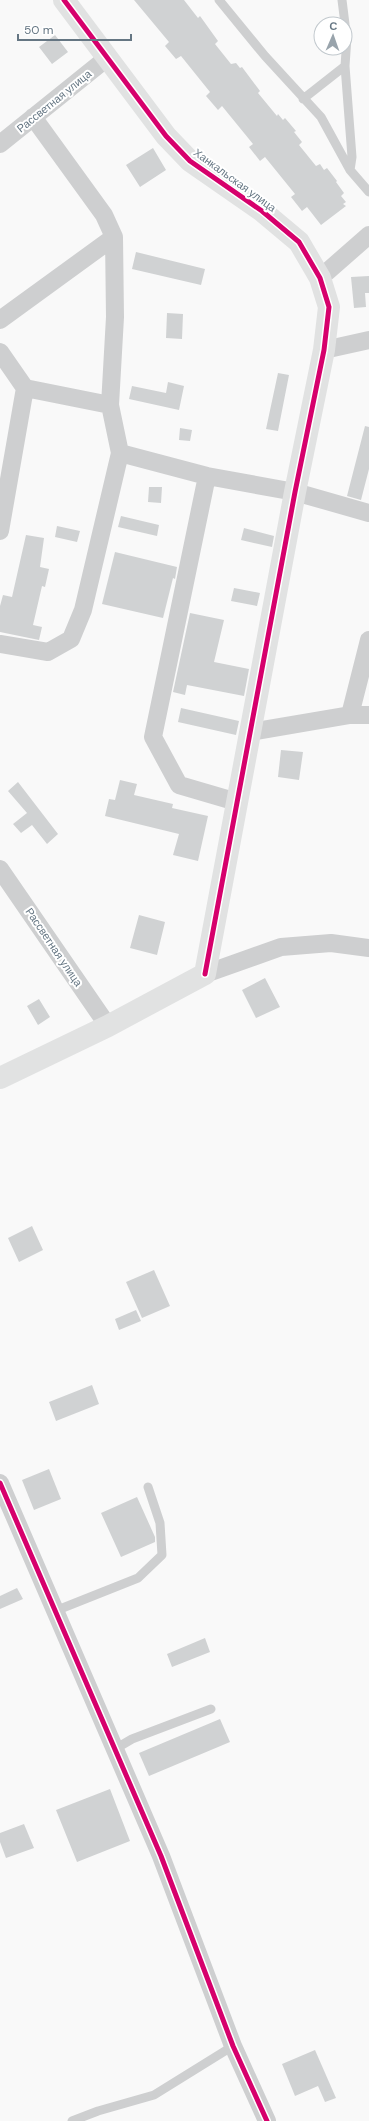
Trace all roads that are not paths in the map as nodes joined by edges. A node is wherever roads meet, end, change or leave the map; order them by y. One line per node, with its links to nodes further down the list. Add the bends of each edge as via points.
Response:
1 (64, 0): 6 (street, Ханкальская улица)
2 (219, 0): 8 (lane)
3 (342, 0): 4 (lane)
4 (344, 16)
5 (345, 56): 7 (lane)
6 (107, 58): 9 (street, Рассветная улица); 15 (street, Ханкальская улица, via 166,136 190,161 262,211 299,242)
7 (345, 66): 8 (lane); 11 (lane, via 352,157)
8 (303, 99): 11 (lane, via 321,117)
9 (33, 117): 10 (street, Рассветная улица); 14 (street, via 104,215)
10 (0, 144)
11 (350, 170): 12 (lane)
12 (369, 192)
13 (369, 235): 15 (street)
14 (114, 237): 16 (street); 21 (street)
15 (320, 278): 18 (street, Ханкальская улица, via 329,307)
16 (0, 320)
17 (369, 340): 18 (street)
18 (324, 350): 24 (street, Ханкальская улица)
19 (0, 352): 20 (street)
20 (25, 388): 21 (street); 26 (street)
21 (110, 405): 22 (street)
22 (120, 453): 23 (street); 28 (street, via 82,610 71,639 48,652)
23 (207, 476): 24 (street); 32 (street, via 153,737 179,785)
24 (295, 492): 25 (street); 31 (street, Ханкальская улица)
25 (369, 513)
26 (0, 531)
27 (369, 640): 29 (street)
28 (0, 644)
29 (350, 715): 30 (street); 31 (street)
30 (369, 715)
31 (250, 732): 32 (street, Ханкальская улица)
32 (237, 802): 35 (street, Ханкальская улица)
33 (0, 869): 36 (street, Рассветная улица)
34 (369, 948): 35 (street, via 331,943 281,947)
35 (205, 974): 36 (street)
36 (108, 1026): 37 (street)
37 (0, 1078)
38 (0, 1483): 40 (street)
39 (148, 1486): 40 (lane, via 160,1522 162,1555 138,1578)
40 (55, 1611): 42 (street)
41 (211, 1709): 42 (lane, via 132,1739)
42 (115, 1750): 43 (street, via 161,1856)
43 (233, 2046): 44 (lane, via 154,2095); 45 (street)
44 (72, 2121)
45 (267, 2121)

